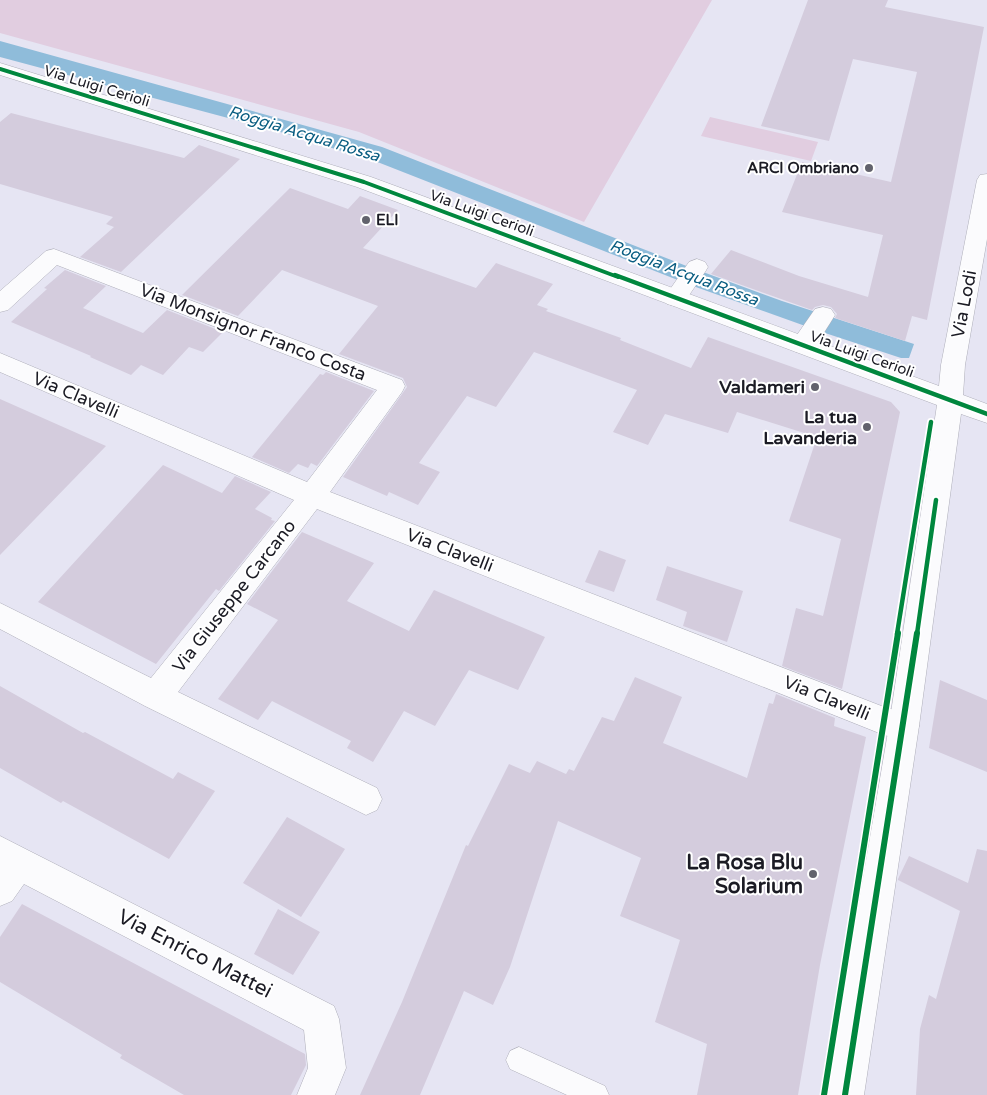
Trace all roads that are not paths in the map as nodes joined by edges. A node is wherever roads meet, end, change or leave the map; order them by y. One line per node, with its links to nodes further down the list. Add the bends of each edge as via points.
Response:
1 (0, 69): 4 (street, Via Luigi Cerioli, via 364,182)
2 (987, 180): 9 (street, Via Lodi)
3 (697, 267): 4 (street)
4 (675, 298): 7 (street, Via Luigi Cerioli)
5 (0, 304): 11 (street, Via Monsignor Franco Costa, via 54,256 393,386)
6 (823, 315): 7 (street)
7 (802, 345): 9 (street, Via Luigi Cerioli)
8 (0, 362): 11 (street, Via Clavelli)
9 (950, 398): 10 (street, Via Luigi Cerioli); 14 (street, Via Lodi)
10 (987, 414)
11 (312, 496): 13 (street, Via Giuseppe Carcano); 14 (street, Via Clavelli, via 884,721)
12 (0, 615): 13 (street)
13 (156, 696): 15 (street)
14 (904, 726): 20 (street, Via Lodi)
15 (366, 799)
16 (6, 869): 18 (street, Via Enrico Mattei, via 321,1019 327,1068)
17 (519, 1060): 19 (lane)
18 (316, 1095)
19 (596, 1095)
20 (845, 1095)

